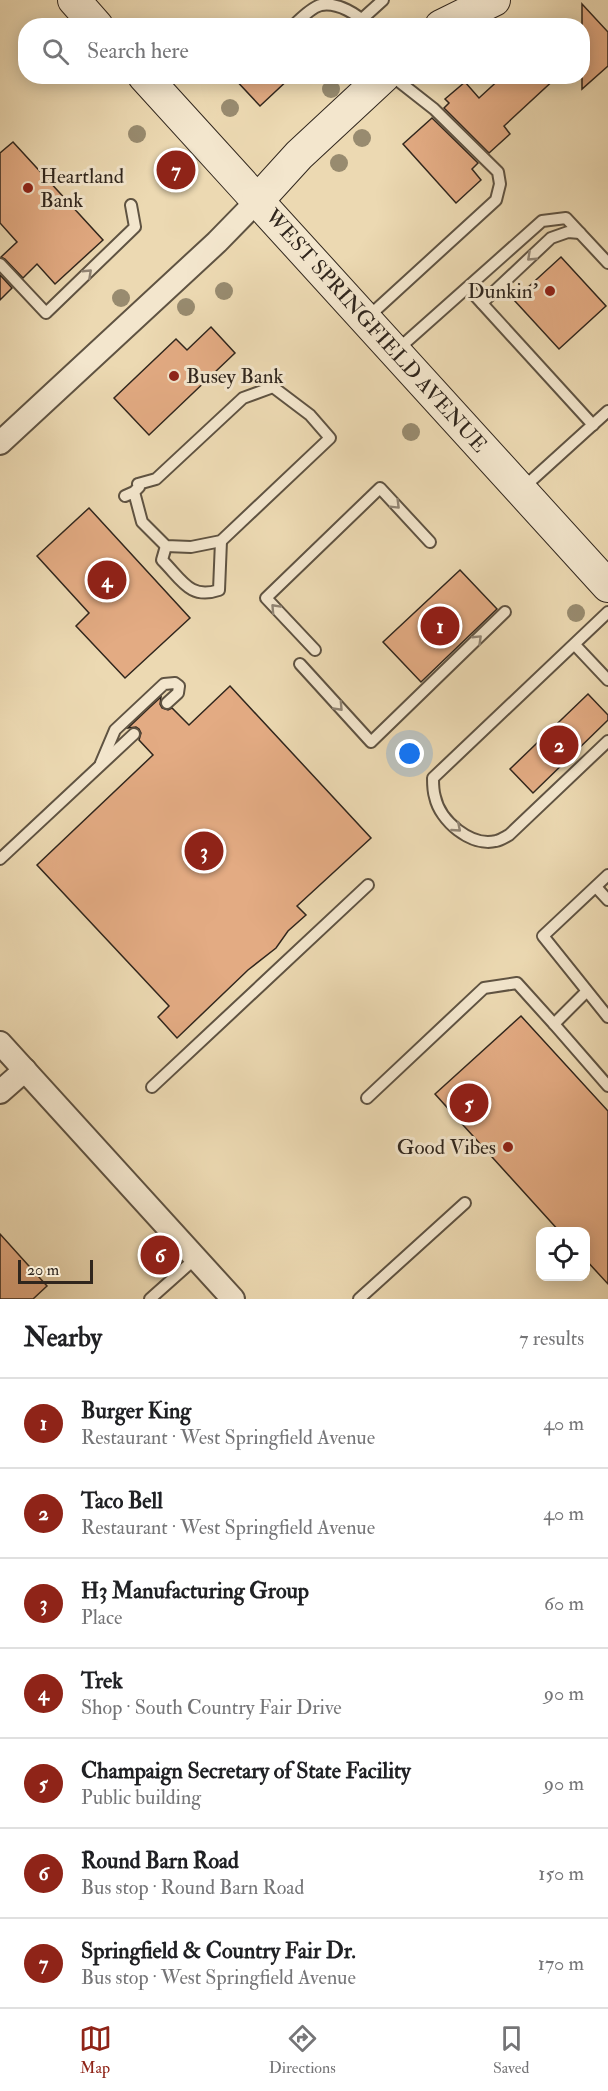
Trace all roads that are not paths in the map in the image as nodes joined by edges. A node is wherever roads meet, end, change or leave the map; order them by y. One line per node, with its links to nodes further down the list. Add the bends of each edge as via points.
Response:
1 (74, 0): 4 (main road)
2 (383, 0): 7 (lane)
3 (494, 0): 8 (main road)
4 (90, 18)
5 (303, 18): 6 (lane, via 319,5 338,5)
6 (359, 18)
7 (369, 18)
8 (457, 18)
9 (151, 84): 12 (main road, WEST SPRINGFIELD AVENUE)
10 (375, 84): 12 (main road, via 299,155)
11 (402, 84): 19 (lane, via 434,109 498,172 500,184 496,200)
12 (258, 200): 19 (main road, WEST SPRINGFIELD AVENUE); 23 (street)
13 (131, 205): 16 (lane, one-way to 13, via 46,313 135,227)
14 (580, 233): 15 (lane); 17 (lane, via 566,218 542,221); 18 (lane, one-way to 18, via 568,232 551,238)
15 (608, 263)
16 (0, 264)
17 (468, 288): 18 (lane); 20 (lane)
18 (482, 303): 22 (lane)
19 (365, 320): 20 (main road, WEST SPRINGFIELD AVENUE)
20 (394, 352): 24 (main road, WEST SPRINGFIELD AVENUE)
21 (608, 411): 22 (lane)
22 (593, 425): 24 (lane)
23 (0, 443)
24 (520, 490): 28 (main road, WEST SPRINGFIELD AVENUE)
25 (221, 541): 27 (lane, via 191,547); 27 (lane, via 219,590 207,594 193,592 162,561); 27 (lane, via 330,438 310,415 273,387 243,398 156,480 138,483 139,487 130,494 142,522)
26 (430, 542): 32 (lane, one-way to 26, via 266,598 380,488)
27 (166, 546)
28 (608, 586)
29 (505, 612): 33 (lane, one-way to 29, via 371,741)
30 (608, 612): 31 (lane)
31 (575, 645): 34 (lane); 37 (lane, one-way to 37, via 433,778 435,799 444,816 462,833 478,841 497,841 509,835)
32 (315, 650)
33 (300, 664)
34 (608, 680)
35 (167, 703): 38 (lane, via 178,693 175,683 164,684 115,730)
36 (134, 734): 38 (lane)
37 (608, 741)
38 (100, 766): 39 (lane)
39 (0, 859)
40 (608, 875): 42 (lane)
41 (368, 885): 50 (lane)
42 (596, 887): 43 (lane); 44 (lane, via 543,936)
43 (608, 900)
44 (586, 992): 45 (lane); 46 (lane)
45 (605, 1009)
46 (554, 1024): 49 (lane); 52 (lane, via 517,983 484,988)
47 (0, 1043): 48 (street)
48 (25, 1070): 51 (street); 54 (street)
49 (608, 1086)
50 (152, 1087)
51 (0, 1092)
52 (367, 1098)
53 (465, 1203): 57 (lane)
54 (196, 1258): 55 (lane); 56 (street)
55 (150, 1299)
56 (233, 1299)
57 (359, 1299)

